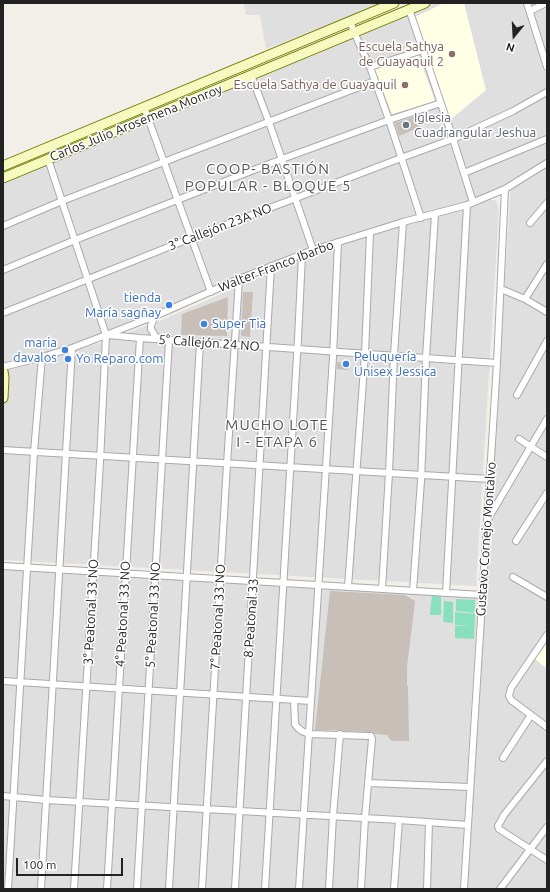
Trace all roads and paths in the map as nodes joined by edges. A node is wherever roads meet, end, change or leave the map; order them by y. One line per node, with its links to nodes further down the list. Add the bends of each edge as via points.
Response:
1 (394, 3): 7 (main road, Carlos Julio Arosemena Monroy)
2 (425, 3): 5 (main road, Carlos Julio Arosemena Monroy)
3 (527, 3): 6 (street)
4 (546, 3): 6 (street)
5 (409, 9): 8 (main road, Carlos Julio Arosemena Monroy); 9 (street)
6 (530, 10): 10 (street)
7 (350, 21): 8 (street); 17 (main road, Carlos Julio Arosemena Monroy)
8 (354, 32): 11 (street); 13 (main road, Carlos Julio Arosemena Monroy)
9 (423, 50): 11 (street); 16 (street)
10 (544, 50): 12 (street)
11 (370, 66): 14 (street)
12 (547, 67)
13 (251, 75): 18 (main road, Carlos Julio Arosemena Monroy); 20 (street)
14 (375, 82): 19 (street); 20 (street)
15 (547, 92): 21 (street, 3° Callejón 23A NO)
16 (440, 103): 19 (street); 21 (street)
17 (144, 107): 18 (street); 28 (main road, Carlos Julio Arosemena Monroy)
18 (148, 118): 24 (main road, Carlos Julio Arosemena Monroy); 26 (street)
19 (389, 120): 23 (street); 25 (street)
20 (269, 122): 25 (street); 26 (street)
21 (453, 139): 23 (street, 3° Callejón 23A NO); 29 (street)
22 (547, 139): 29 (street)
23 (401, 158): 32 (street, 3° Callejón 23A NO); 38 (street)
24 (48, 159): 30 (main road, Carlos Julio Arosemena Monroy); 34 (street)
25 (282, 159): 32 (street); 33 (street)
26 (163, 162): 33 (street); 34 (street)
27 (547, 163): 31 (street, Walter Franco Ibarbo)
28 (3, 166)
29 (464, 173): 36 (street)
30 (3, 178)
31 (505, 189): 36 (street, Walter Franco Ibarbo); 53 (street, Gustavo Cornejo Montalvo)
32 (295, 198): 43 (street, 3° Callejón 23A NO); 46 (street)
33 (178, 200): 43 (street); 44 (street)
34 (62, 201): 41 (street); 44 (street)
35 (547, 202): 40 (street)
36 (470, 203): 37 (street, Walter Franco Ibarbo); 74 (street)
37 (435, 214): 38 (street, Walter Franco Ibarbo); 73 (street)
38 (421, 218): 39 (street, Walter Franco Ibarbo)
39 (403, 222): 42 (street, Walter Franco Ibarbo); 71 (street)
40 (530, 223)
41 (3, 226)
42 (370, 233): 45 (street, Walter Franco Ibarbo); 70 (street)
43 (191, 238): 51 (street, 3° Callejón 23A NO); 54 (street)
44 (75, 240): 50 (street); 51 (street)
45 (338, 242): 46 (street, Walter Franco Ibarbo); 69 (street)
46 (313, 250): 47 (street, Walter Franco Ibarbo)
47 (302, 255): 49 (street, Walter Franco Ibarbo); 68 (street)
48 (547, 264): 55 (street)
49 (271, 266): 52 (street, Walter Franco Ibarbo); 66 (street, 8 Peatonal 33)
50 (3, 270)
51 (88, 279): 57 (street, 3° Callejón 23A NO); 59 (street)
52 (239, 279): 54 (street, Walter Franco Ibarbo); 65 (street, 7° Peatonal 33 NO)
53 (501, 289): 55 (street); 75 (street, Gustavo Cornejo Montalvo)
54 (210, 292): 58 (street, Walter Franco Ibarbo)
55 (525, 299): 56 (street)
56 (547, 312)
57 (3, 313)
58 (155, 316): 59 (street, Walter Franco Ibarbo); 61 (street, via 151,329)
59 (106, 335): 60 (street, 5° Callejón 24 NO); 67 (street, Walter Franco Ibarbo); 86 (street, 3° Peatonal 33 NO)
60 (140, 338): 61 (street, 5° Callejón 24 NO); 88 (street, 4° Peatonal 33 NO)
61 (160, 340): 62 (street, 5° Callejón 24 NO)
62 (169, 340): 64 (street, 5° Callejón 24 NO); 89 (street, 5° Peatonal 33 NO)
63 (547, 341): 78 (street)
64 (200, 342): 65 (street, 5° Callejón 24 NO); 90 (street)
65 (235, 344): 66 (street, 5° Callejón 24 NO); 91 (street, 7° Peatonal 33 NO)
66 (267, 347): 68 (street, 5° Callejón 24 NO); 92 (street, 8 Peatonal 33)
67 (72, 348): 72 (street, Walter Franco Ibarbo); 85 (street)
68 (298, 349): 69 (street, 5° Callejón 24 NO); 93 (street)
69 (333, 351): 70 (street, 5° Callejón 24 NO); 94 (street)
70 (364, 354): 71 (street, 5° Callejón 24 NO); 95 (street)
71 (394, 356): 73 (street, 5° Callejón 24 NO); 96 (street)
72 (42, 357): 76 (street, Walter Franco Ibarbo); 84 (street)
73 (426, 358): 74 (street, 5° Callejón 24 NO); 97 (street)
74 (458, 360): 75 (street, 5° Callejón 24 NO); 98 (street)
75 (497, 363): 99 (street, Gustavo Cornejo Montalvo)
76 (3, 367)
77 (3, 371): 79 (main road)
78 (517, 395)
79 (3, 398)
80 (547, 419): 82 (street)
81 (519, 439): 82 (street)
82 (530, 446): 87 (street); 101 (street)
83 (3, 450): 84 (street)
84 (34, 452): 85 (street); 104 (street)
85 (66, 454): 86 (street); 105 (street)
86 (100, 456): 88 (street); 106 (street, 3° Peatonal 33 NO)
87 (547, 457)
88 (133, 458): 89 (street); 107 (street, 4° Peatonal 33 NO)
89 (162, 460): 90 (street); 108 (street, 5° Peatonal 33 NO)
90 (193, 462): 91 (street); 109 (street)
91 (227, 464): 92 (street); 111 (street, 7° Peatonal 33 NO)
92 (260, 466): 93 (street); 112 (street, 8 Peatonal 33)
93 (291, 468): 94 (street); 113 (street)
94 (326, 470): 95 (street); 114 (street)
95 (356, 471): 96 (street); 115 (street)
96 (389, 473): 97 (street); 116 (street)
97 (421, 475): 98 (street); 117 (street)
98 (452, 477): 99 (street); 118 (street)
99 (490, 479): 101 (street, Gustavo Cornejo Montalvo)
100 (547, 493): 102 (street)
101 (487, 520): 119 (street, Gustavo Cornejo Montalvo)
102 (516, 541)
103 (3, 566): 104 (street)
104 (27, 567): 105 (street); 123 (street)
105 (59, 569): 106 (street); 124 (street)
106 (93, 571): 107 (street); 125 (street, 3° Peatonal 33 NO)
107 (126, 573): 108 (street); 126 (street, 4° Peatonal 33 NO)
108 (155, 575): 109 (street); 127 (street, 5° Peatonal 33 NO)
109 (187, 577): 111 (street); 128 (street)
110 (513, 577): 120 (street)
111 (220, 579): 112 (street); 129 (street, 7° Peatonal 33 NO)
112 (253, 581): 113 (street); 130 (street, 8 Peatonal 33)
113 (284, 583): 114 (street); 131 (street)
114 (318, 585): 115 (street); 133 (street)
115 (348, 587): 116 (street)
116 (382, 589): 117 (street)
117 (413, 591): 118 (street)
118 (446, 593): 119 (street)
119 (482, 595): 141 (street, Gustavo Cornejo Montalvo)
120 (547, 597)
121 (547, 635): 134 (street, via 511,688 509,696)
122 (3, 681): 123 (street)
123 (20, 682): 124 (street); 143 (street)
124 (53, 685): 125 (street); 144 (street)
125 (86, 687): 126 (street); 145 (street, 3° Peatonal 33 NO)
126 (119, 689): 127 (street); 146 (street, 4° Peatonal 33 NO)
127 (149, 690): 128 (street); 147 (street, 5° Peatonal 33 NO)
128 (180, 692): 129 (street); 148 (street)
129 (213, 695): 130 (street); 149 (street, 7° Peatonal 33 NO)
130 (246, 697): 131 (street); 150 (street, 8 Peatonal 33)
131 (277, 699): 132 (street); 151 (street)
132 (294, 700): 133 (street); 136 (street, via 295,724)
133 (312, 701): 136 (street)
134 (531, 715): 135 (street); 138 (street)
135 (547, 727)
136 (309, 734): 137 (street); 152 (street)
137 (340, 734): 140 (street, via 371,736); 153 (street)
138 (503, 758)
139 (547, 761): 159 (street, via 498,826)
140 (369, 783): 141 (street); 154 (street)
141 (470, 787): 157 (street, Gustavo Cornejo Montalvo)
142 (3, 796): 143 (street)
143 (14, 798): 144 (street); 161 (street)
144 (46, 800): 145 (street); 162 (street)
145 (80, 802): 146 (street); 163 (street, 3° Peatonal 33 NO)
146 (112, 804): 147 (street); 164 (street, 4° Peatonal 33 NO)
147 (142, 805): 148 (street); 165 (street, 5° Peatonal 33 NO)
148 (174, 807): 149 (street); 166 (street)
149 (206, 809): 150 (street); 167 (street, 7° Peatonal 33 NO)
150 (240, 811): 151 (street); 168 (street, 8 Peatonal 33)
151 (270, 813): 152 (street); 169 (street)
152 (304, 815): 153 (street); 170 (street)
153 (333, 816): 154 (street); 171 (street)
154 (365, 818): 155 (street); 172 (street)
155 (399, 820): 156 (street); 173 (street)
156 (429, 822): 157 (street); 174 (street)
157 (468, 825): 175 (street, Gustavo Cornejo Montalvo)
158 (547, 827): 159 (street)
159 (530, 849): 160 (street); 176 (street)
160 (547, 860)
161 (8, 889)
162 (41, 889)
163 (74, 889)
164 (107, 889)
165 (137, 889)
166 (169, 889)
167 (202, 889)
168 (235, 889)
169 (265, 889)
170 (299, 889)
171 (329, 889)
172 (361, 889)
173 (394, 889)
174 (427, 889)
175 (464, 889)
176 (500, 889)

